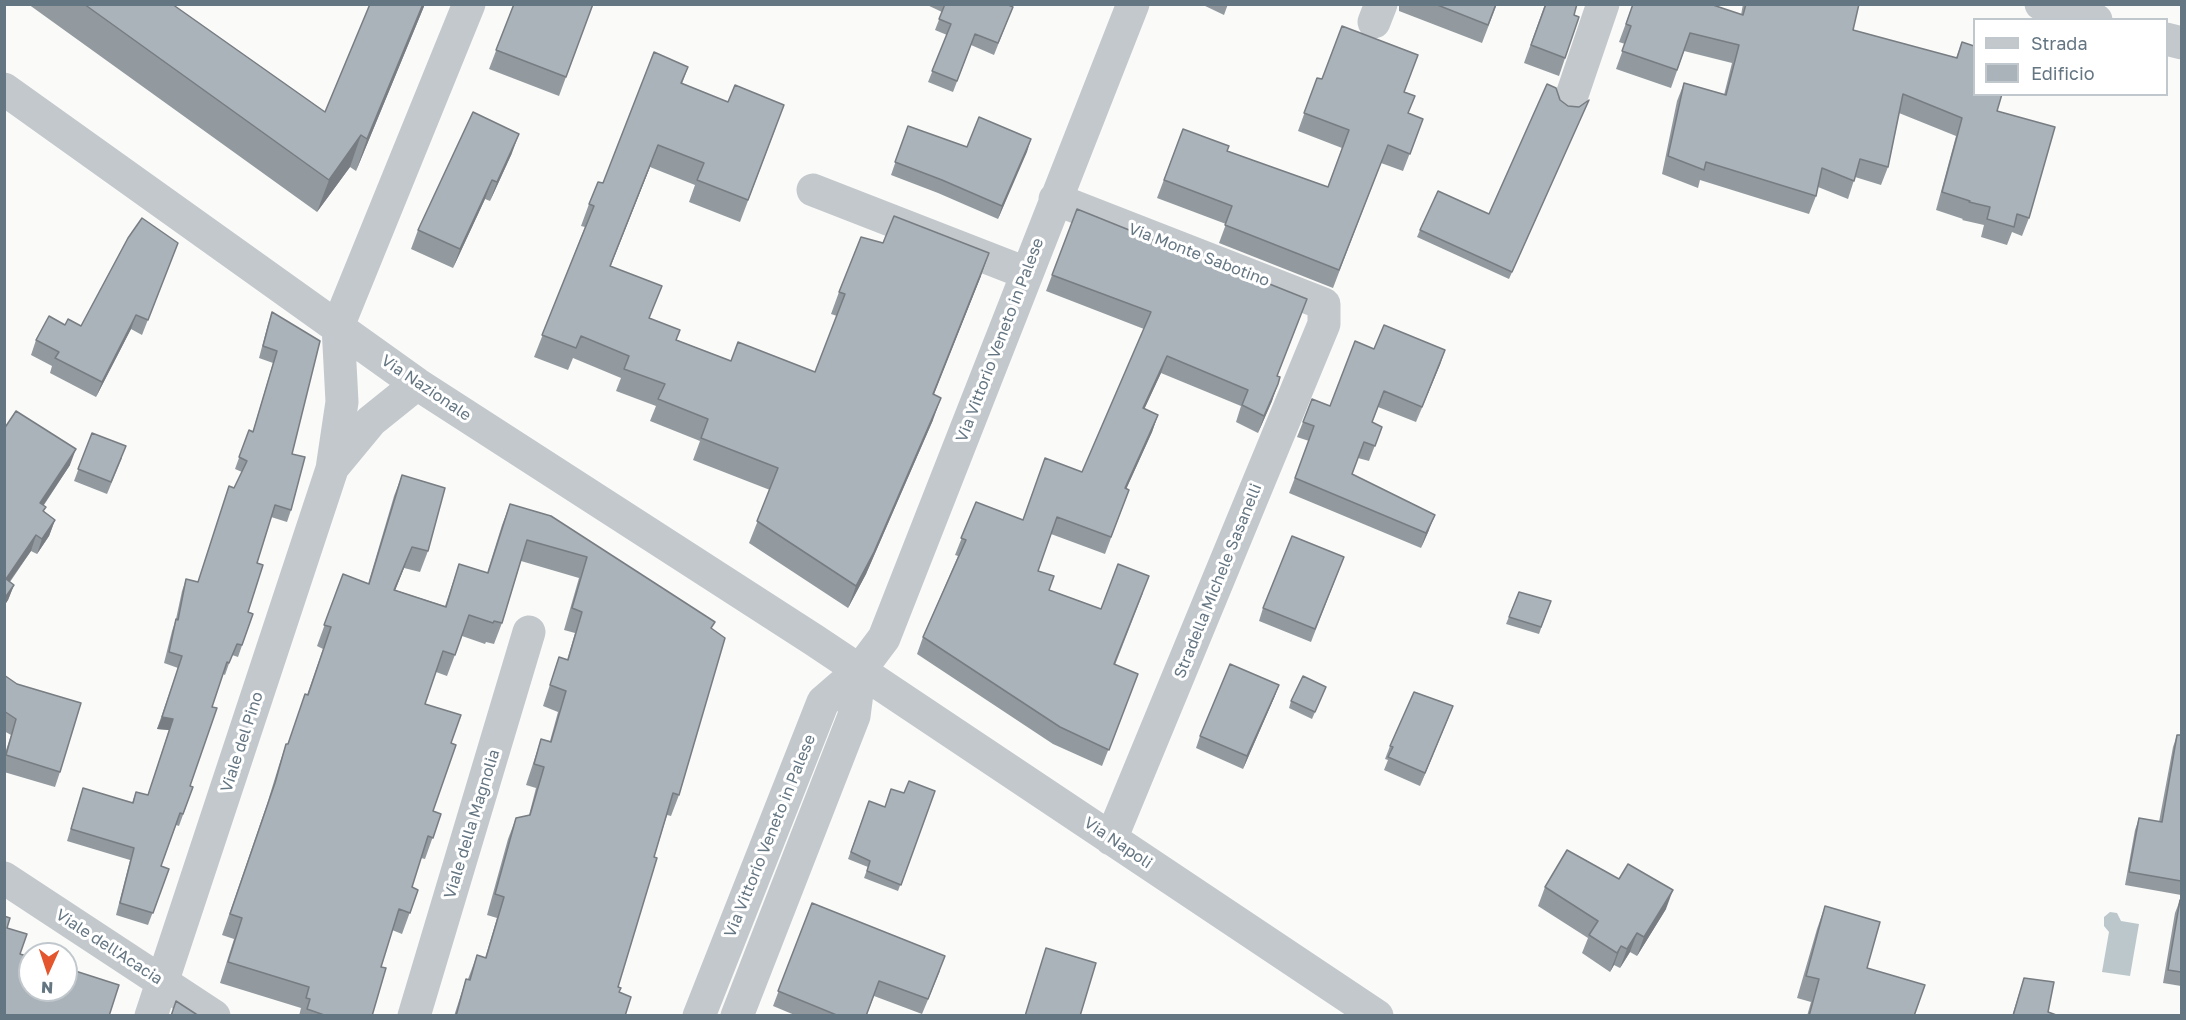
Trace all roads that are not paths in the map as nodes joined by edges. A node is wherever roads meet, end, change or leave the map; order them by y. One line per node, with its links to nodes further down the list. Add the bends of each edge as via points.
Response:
1 (469, 4): 12 (street)
2 (1132, 4): 9 (street, Via Vittorio Veneto in Palese)
3 (1603, 4): 7 (street)
4 (2041, 4): 5 (street)
5 (2089, 18)
6 (4, 90): 12 (street, Via Nazionale)
7 (1572, 95)
8 (813, 190): 10 (street)
9 (1055, 198): 10 (street, Via Vittorio Veneto in Palese); 11 (street, Via Monte Sabotino, via 1324,304)
10 (1026, 273): 16 (street, Via Vittorio Veneto in Palese, via 884,638)
11 (1324, 324): 17 (street, Stradella Michele Sasanelli)
12 (338, 326): 13 (street, Via Nazionale); 14 (street, Viale del Pino, via 342,402)
13 (417, 384): 14 (street, Viale del Pino, via 371,421); 16 (street, Via Nazionale)
14 (332, 469): 19 (street, Viale del Pino)
15 (529, 632): 22 (street, Viale della Magnolia)
16 (860, 670): 17 (street, Via Napoli); 23 (street, Via Vittorio Veneto in Palese, via 823,702); 24 (street, Via Vittorio Veneto in Palese, via 854,716)
17 (1111, 838): 25 (street, Via Napoli)
18 (4, 878): 19 (street, Viale dell'Acacia)
19 (164, 982): 20 (street, Viale del Pino); 21 (street, Viale dell'Acacia)
20 (151, 1016)
21 (214, 1016)
22 (414, 1016)
23 (699, 1016)
24 (737, 1016)
25 (1377, 1016)

